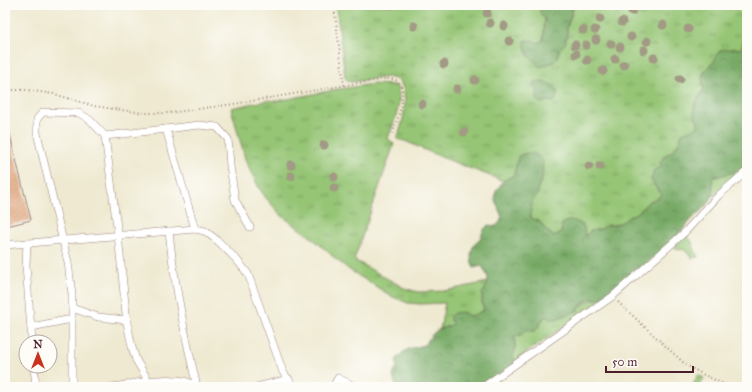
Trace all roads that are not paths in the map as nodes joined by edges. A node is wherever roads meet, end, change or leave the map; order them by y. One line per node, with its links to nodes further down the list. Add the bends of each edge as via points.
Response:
1 (166, 129): 2 (lane); 4 (lane, via 199,125 217,126 228,139 235,200); 5 (lane)
2 (105, 136): 7 (lane); 8 (lane, via 90,120 79,113 43,112 37,119 37,133)
3 (747, 171): 27 (lane, via 719,195 684,233 613,296)
4 (250, 227)
5 (195, 229): 6 (lane); 17 (lane, via 205,231 218,241 248,274)
6 (169, 231): 7 (lane); 22 (lane, via 185,336)
7 (118, 235): 8 (lane); 13 (lane)
8 (64, 240): 9 (lane); 11 (lane)
9 (27, 243): 10 (lane); 14 (lane, via 26,266)
10 (5, 245)
11 (72, 308): 12 (lane); 13 (lane, via 98,317)
12 (72, 319): 14 (lane); 20 (lane)
13 (127, 320): 18 (lane, via 134,354)
14 (31, 327): 15 (lane)
15 (31, 334)
16 (35, 374): 19 (lane)
17 (288, 380): 23 (lane); 24 (lane)
18 (149, 382): 21 (lane); 22 (lane, via 185,381)
19 (36, 387)
20 (72, 387)
21 (112, 387)
22 (197, 387)
23 (257, 387)
24 (294, 387)
25 (333, 387): 26 (lane, via 338,378)
26 (356, 387)
27 (483, 387)

